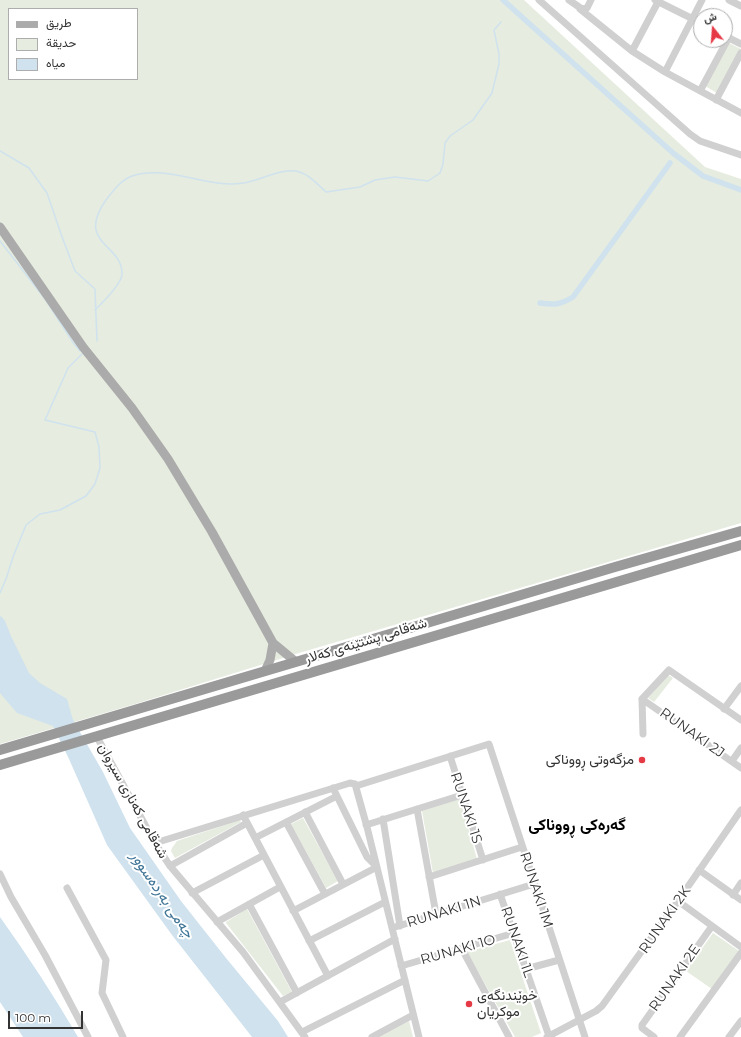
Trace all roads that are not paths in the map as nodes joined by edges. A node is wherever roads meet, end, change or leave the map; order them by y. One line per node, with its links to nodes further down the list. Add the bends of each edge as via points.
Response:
1 (539, 0): 17 (street, via 690,134)
2 (569, 0): 8 (street)
3 (591, 0): 8 (street, via 587,8)
4 (702, 0): 9 (street)
5 (729, 0): 7 (street)
6 (657, 1): 9 (street); 11 (street)
7 (741, 6)
8 (580, 9): 11 (street)
9 (692, 19): 13 (street)
10 (721, 48): 14 (street)
11 (632, 51): 13 (street)
12 (741, 53): 15 (street)
13 (665, 72): 14 (street)
14 (700, 91): 15 (street)
15 (716, 100): 16 (street)
16 (741, 113)
17 (741, 155)
18 (0, 227): 23 (main road, via 83,347 132,408 177,472)
19 (741, 531): 21 (highway, شەقامی پشتێنەی کەلار)
20 (741, 545): 22 (highway, شەقامی پشتێنەی کەلار)
21 (544, 588): 22 (highway, via 544,596); 24 (highway, شەقامی پشتێنەی کەلار)
22 (549, 602): 31 (highway, شەقامی پشتێنەی کەلار)
23 (273, 643): 24 (main road); 25 (main road)
24 (296, 662): 25 (highway, شەقامی پشتێنەی کەلار)
25 (265, 671): 34 (highway, شەقامی پشتێنەی کەلار)
26 (741, 686): 28 (street)
27 (642, 698): 28 (street, via 669,670); 30 (street); 36 (street, RUNAKI 2J)
28 (724, 709): 29 (street)
29 (741, 720)
30 (643, 734)
31 (93, 738): 37 (highway, شەقامی پشتێنەی کەلار); 52 (street, شەقامی کەناری سیروان)
32 (488, 744): 35 (street, RUNAKI 1S); 53 (street, RUNAKI 1M)
33 (741, 748): 36 (street)
34 (0, 750)
35 (450, 756): 39 (street, RUNAKI 1S); 41 (street, RUNAKI 1S)
36 (732, 761): 38 (street, RUNAKI 2J)
37 (0, 765)
38 (741, 768)
39 (356, 786): 40 (street, RUNAKI 1S, via 350,783); 50 (street)
40 (333, 788): 42 (street); 46 (street, RUNAKI 1S)
41 (462, 795): 43 (street); 55 (street, RUNAKI 1S)
42 (337, 796): 45 (street); 57 (street, via 367,856)
43 (417, 809): 47 (street); 60 (street)
44 (741, 810): 58 (street, RUNAKI 2K)
45 (305, 812): 48 (street); 62 (street)
46 (243, 815): 49 (street); 52 (street, RUNAKI 1S)
47 (383, 819): 50 (street); 77 (street)
48 (286, 822): 51 (street); 67 (street)
49 (247, 824): 51 (street); 56 (street)
50 (366, 825): 57 (street)
51 (255, 838): 54 (street)
52 (155, 843): 56 (street, شەقامی کەناری سیروان)
53 (522, 847): 55 (street); 63 (street, RUNAKI 1M)
54 (264, 855): 64 (street); 66 (street)
55 (483, 860): 60 (street)
56 (170, 866): 66 (street, شەقامی کەناری سیروان)
57 (377, 867): 62 (street); 72 (street)
58 (699, 870): 69 (street); 71 (street, RUNAKI 2K)
59 (0, 874): 98 (street)
60 (429, 877): 75 (street)
61 (741, 883): 69 (street)
62 (343, 884): 67 (street)
63 (534, 884): 68 (street, RUNAKI 1N); 86 (street, RUNAKI 1M)
64 (280, 887): 73 (street); 74 (street)
65 (67, 888): 99 (street, via 106,960 102,993)
66 (192, 893): 76 (street, شەقامی کەناری سیروان)
67 (325, 894): 74 (street)
68 (500, 894): 75 (street, RUNAKI 1N); 80 (street, RUNAKI 1L)
69 (733, 895): 70 (street)
70 (741, 900)
71 (678, 901): 78 (street); 94 (street, RUNAKI 2K, via 602,1006)
72 (385, 902): 79 (street); 82 (street)
73 (249, 904): 76 (street); 91 (street)
74 (293, 911): 82 (street)
75 (436, 914): 77 (street, RUNAKI 1N)
76 (217, 922): 92 (street, شەقامی کەناری سیروان)
77 (400, 926): 79 (street, RUNAKI 1N)
78 (712, 926): 83 (street); 104 (street, RUNAKI 2E, via 642,1025 644,1031)
79 (392, 928): 81 (street)
80 (514, 933): 84 (street, RUNAKI 1O); 88 (street, RUNAKI 1L)
81 (395, 939): 87 (street); 89 (street)
82 (309, 941): 89 (street)
83 (741, 947)
84 (462, 949): 87 (street, RUNAKI 1O); 102 (street)
85 (741, 952): 105 (street)
86 (559, 960): 88 (street); 94 (street, RUNAKI 1M)
87 (401, 966): 90 (street)
88 (526, 969): 97 (street, RUNAKI 1L)
89 (328, 976): 91 (street)
90 (405, 980): 93 (street); 96 (street)
91 (296, 993): 92 (street)
92 (280, 1002): 96 (street, شەقامی کەناری سیروان)
93 (414, 1015): 100 (street); 101 (street)
94 (579, 1020): 97 (street, RUNAKI 2K); 103 (street, RUNAKI 1M)
95 (741, 1020): 106 (street)
96 (303, 1035)
97 (548, 1036)
98 (88, 1037)
99 (123, 1037)
100 (372, 1037)
101 (419, 1037)
102 (509, 1037)
103 (585, 1037)
104 (654, 1037)
105 (680, 1037)
106 (729, 1037)

